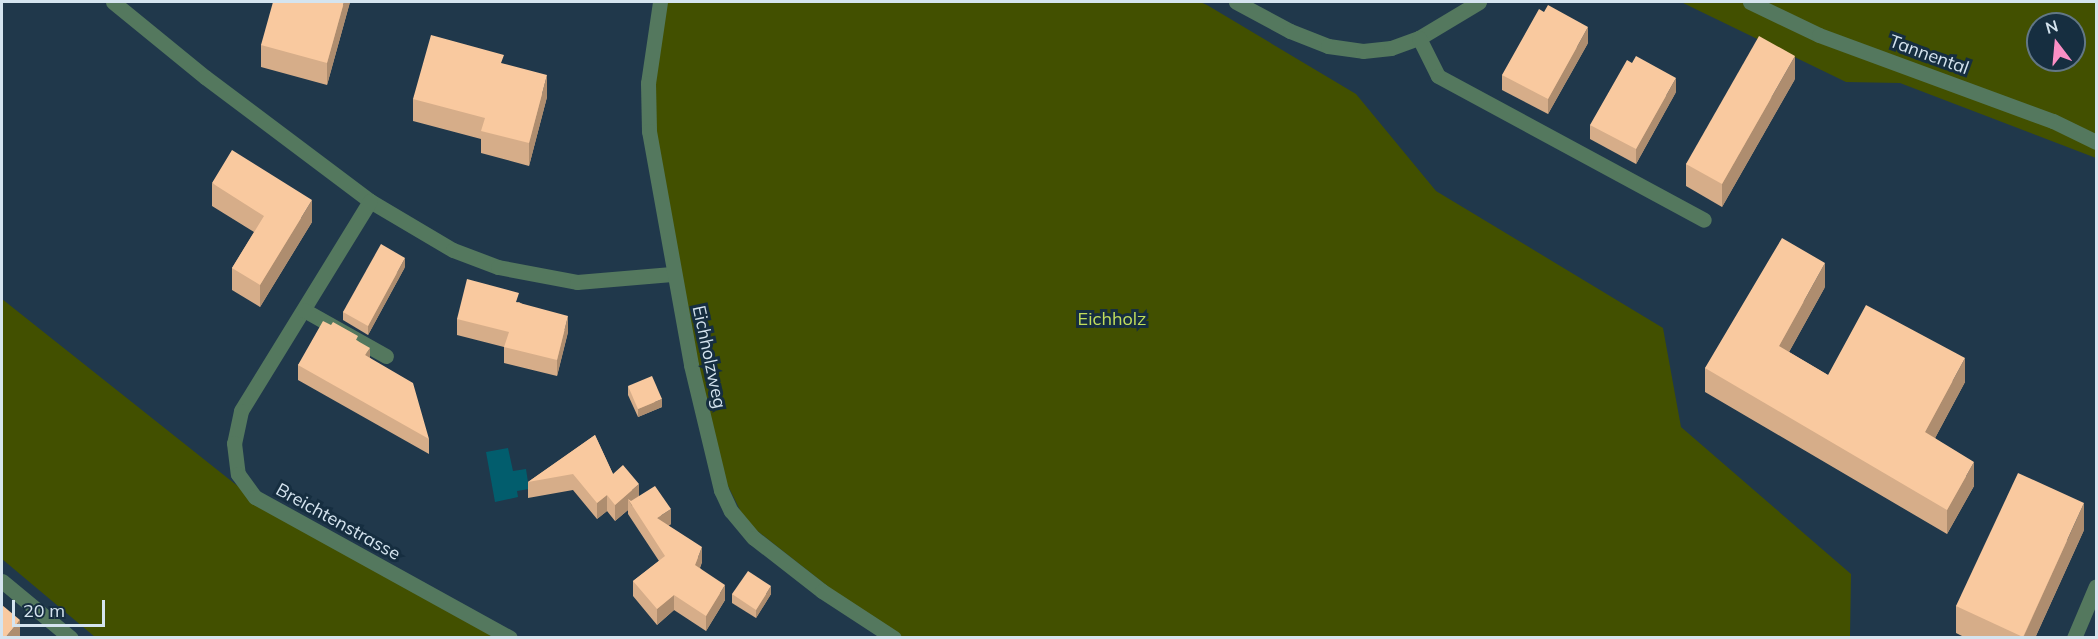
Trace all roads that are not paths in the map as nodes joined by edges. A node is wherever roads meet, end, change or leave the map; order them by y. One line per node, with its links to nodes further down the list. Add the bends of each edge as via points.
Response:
1 (113, 2): 8 (street)
2 (660, 2): 10 (street, Eichholzweg, via 652,39 649,131)
3 (1236, 2): 6 (street, via 1328,46 1364,51 1392,48)
4 (1479, 2): 6 (street)
5 (1750, 2): 7 (street, Tannental, via 1819,35 2053,121)
6 (1419, 38): 9 (street, via 1438,76)
7 (2097, 142)
8 (370, 201): 10 (street, via 412,230 498,267 577,282); 11 (street, Breichtenstrasse)
9 (1704, 220)
10 (672, 274): 17 (street, Eichholzweg, via 713,467 731,511 754,538 805,578)
11 (304, 310): 12 (street); 16 (street, Breichtenstrasse, via 242,411 234,443 238,474 255,497)
12 (386, 356)
13 (2, 581): 15 (street)
14 (2097, 586): 18 (street)
15 (71, 638)
16 (510, 638)
17 (894, 638)
18 (2074, 638)

